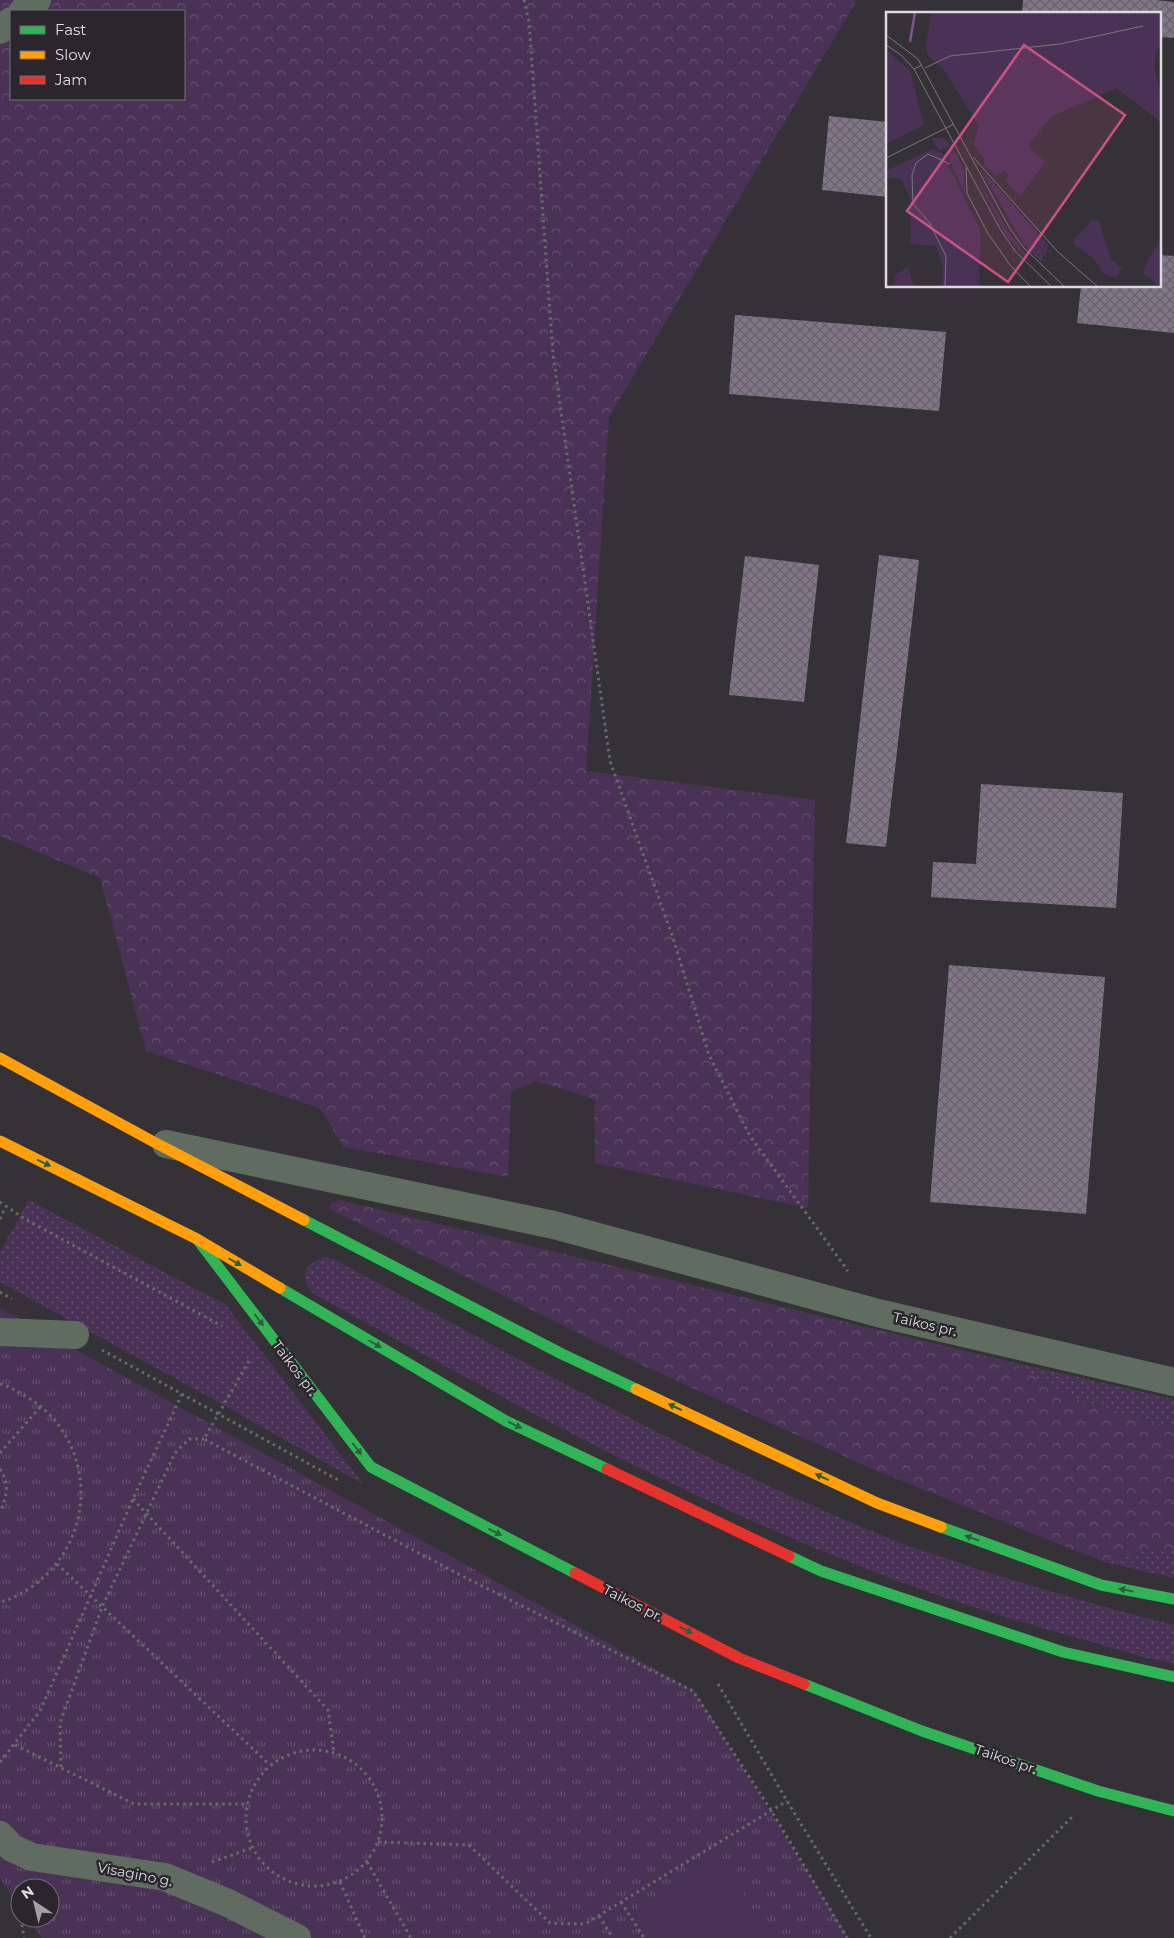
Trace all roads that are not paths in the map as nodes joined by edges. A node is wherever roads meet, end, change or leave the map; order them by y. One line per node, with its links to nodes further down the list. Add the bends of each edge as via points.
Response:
1 (37, 0): 2 (street)
2 (24, 10)
3 (10, 22): 4 (street)
4 (0, 30)
5 (0, 1058): 7 (main road, Taikos pr.)
6 (0, 1141): 8 (main road, Taikos pr., one-way to 8)
7 (152, 1141): 11 (street, Taikos pr., via 554,1225 878,1313); 12 (main road, Taikos pr., one-way to 7, via 1101,1585 877,1503 562,1354)
8 (197, 1240): 13 (main road, Taikos pr., one-way to 13, via 506,1421 820,1571 1063,1652); 14 (main road, Taikos pr., one-way to 14, via 371,1467 739,1658 922,1731 1098,1791)
9 (0, 1332): 10 (street)
10 (75, 1336)
11 (1174, 1382)
12 (1174, 1599)
13 (1174, 1677)
14 (1174, 1811)
15 (0, 1835): 16 (street, Visagino g., via 12,1848 32,1857 165,1877 228,1903)
16 (297, 1938)

